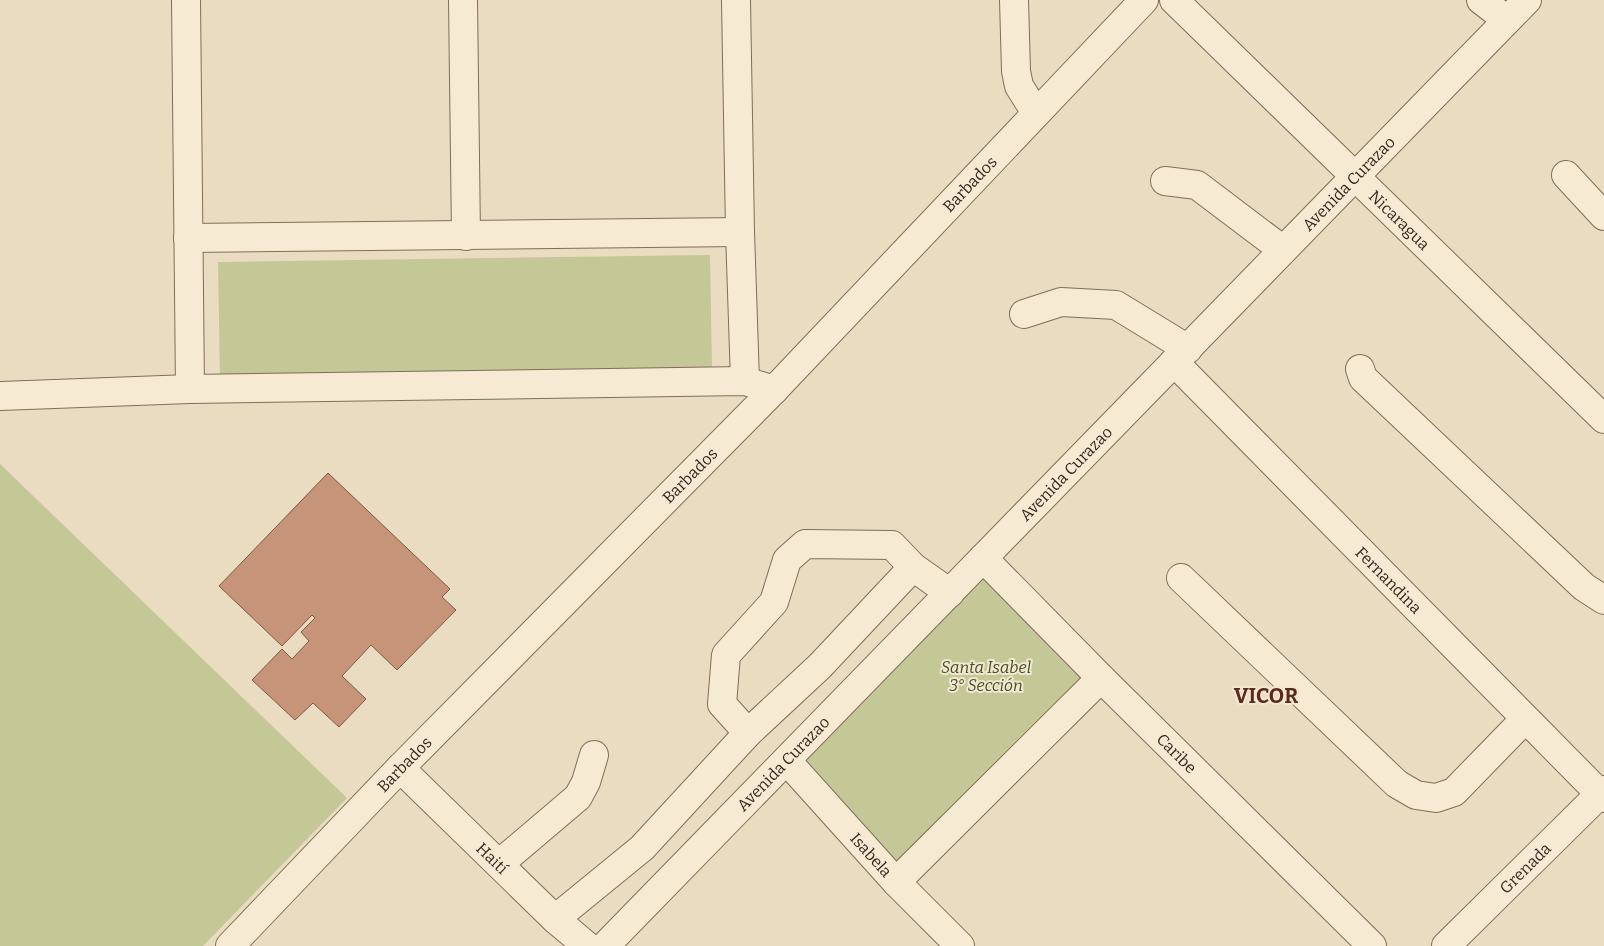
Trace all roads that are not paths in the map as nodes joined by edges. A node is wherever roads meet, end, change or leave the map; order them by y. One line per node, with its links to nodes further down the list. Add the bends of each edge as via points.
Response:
1 (186, 0): 17 (street)
2 (463, 0): 16 (street)
3 (736, 0): 15 (street)
4 (1014, 0): 10 (street, via 1016,72 1019,86)
5 (1144, 0): 10 (street, Barbados)
6 (1174, 0): 12 (street, Nicaragua)
7 (1480, 0): 9 (street)
8 (1527, 0): 9 (street, Avenida Curazao)
9 (1507, 20): 12 (street, Avenida Curazao)
10 (1036, 113): 24 (street, Barbados)
11 (1566, 175): 14 (street)
12 (1356, 177): 18 (street, Avenida Curazao); 26 (street, Nicaragua)
13 (1165, 181): 18 (street, via 1196,185)
14 (1604, 216)
15 (740, 232): 16 (street); 22 (street)
16 (466, 236): 17 (street)
17 (188, 238): 23 (street)
18 (1283, 250): 20 (street, Avenida Curazao)
19 (1024, 314): 20 (street, Fernandina, via 1061,302 1116,305)
20 (1181, 356): 27 (street, Avenida Curazao); 33 (street, Fernandina)
21 (1360, 369): 31 (street, via 1363,378 1584,588)
22 (745, 381): 23 (street); 24 (street)
23 (190, 390): 25 (street)
24 (774, 390): 37 (street, Barbados)
25 (0, 396)
26 (1604, 419)
27 (984, 558): 30 (street, Avenida Curazao); 32 (street, Caribe)
28 (914, 567): 30 (street); 34 (street, via 820,666); 34 (street, via 892,545 805,544 787,560 774,602 726,655 722,704)
29 (1181, 578): 33 (street, via 1398,784 1416,795 1436,798 1454,792)
30 (950, 593): 36 (street, Avenida Curazao)
31 (1604, 600)
32 (1101, 678): 40 (street); 46 (street, Caribe)
33 (1525, 719): 38 (street, Fernandina)
34 (748, 733): 41 (street, via 642,848)
35 (594, 755): 39 (street, via 578,797)
36 (787, 761): 40 (street, Isabela); 45 (street, Avenida Curazao)
37 (400, 768): 39 (street, Haití); 43 (street, Barbados)
38 (1603, 794): 47 (street, Grenada)
39 (499, 864): 41 (street, Haití)
40 (896, 882): 42 (street, Isabela)
41 (555, 919): 44 (street, Haití)
42 (951, 943)
43 (230, 946)
44 (587, 946)
45 (605, 946)
46 (1372, 946)
47 (1446, 946)

